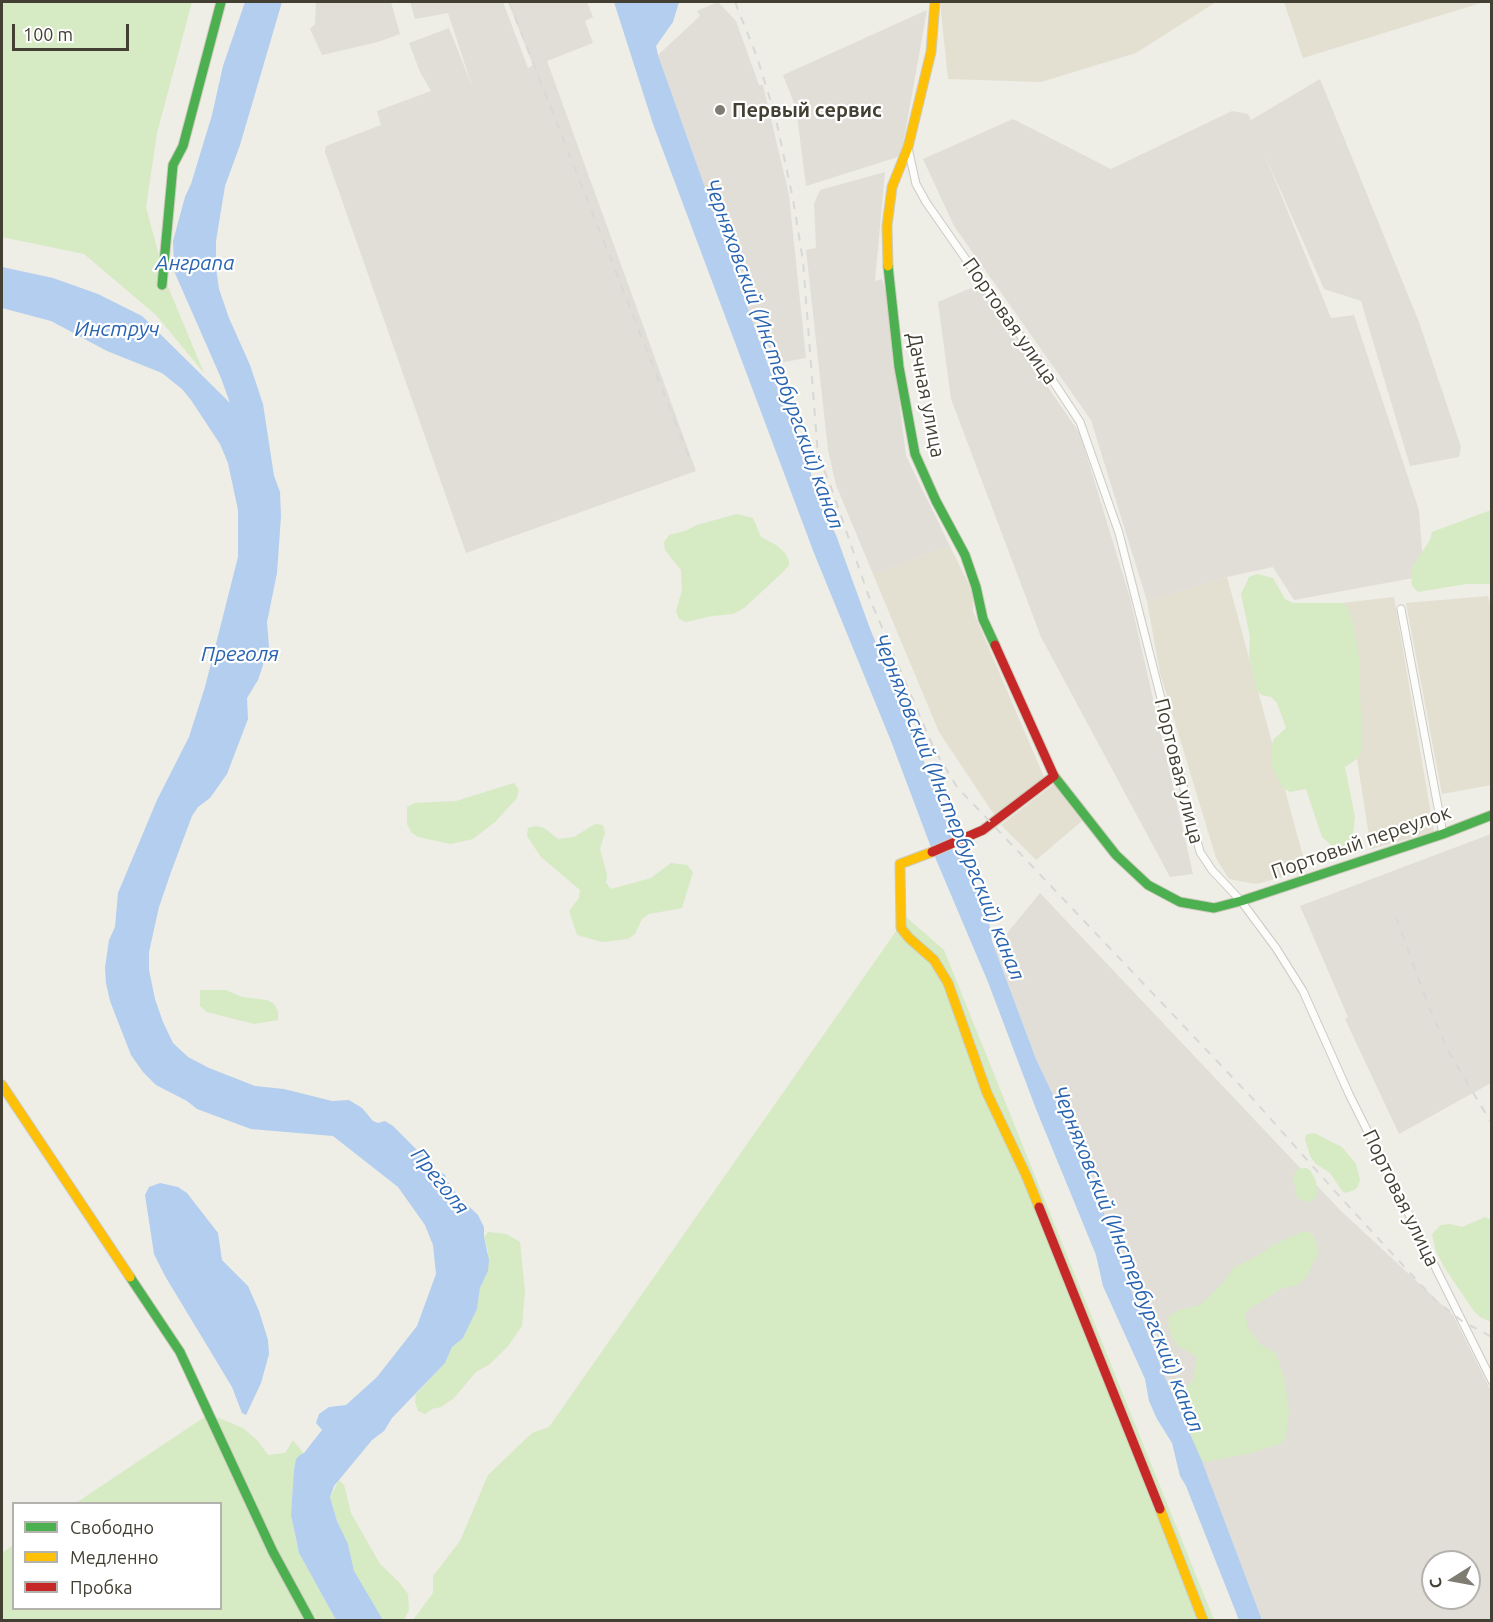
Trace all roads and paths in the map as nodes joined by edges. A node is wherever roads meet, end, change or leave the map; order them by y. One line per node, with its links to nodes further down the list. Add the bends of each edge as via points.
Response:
1 (221, 2): 4 (street, via 183,146 173,165)
2 (935, 2): 3 (street, Дачная улица, via 931,52)
3 (908, 147): 6 (street, Дачная улица, via 892,187 887,226 888,270 899,367 915,454 965,555 983,620); 9 (street, Портовая улица, via 916,184 925,200 1080,422 1119,533 1200,852)
4 (162, 285)
5 (1401, 609): 8 (street)
6 (1054, 776): 9 (street, Дачная улица, via 1116,855 1148,885 1180,902 1197,906 1214,908); 13 (street, via 993,825 900,864 901,928 934,960 948,983 987,1093 1030,1185)
7 (1491, 816): 8 (street, Портовый переулок)
8 (1443, 834): 9 (street, Портовый переулок)
9 (1241, 901): 11 (street, Портовая улица, via 1303,991 1349,1094)
10 (2, 1085): 12 (street, via 180,1352 273,1552)
11 (1491, 1381)
12 (310, 1620)
13 (1203, 1620)

